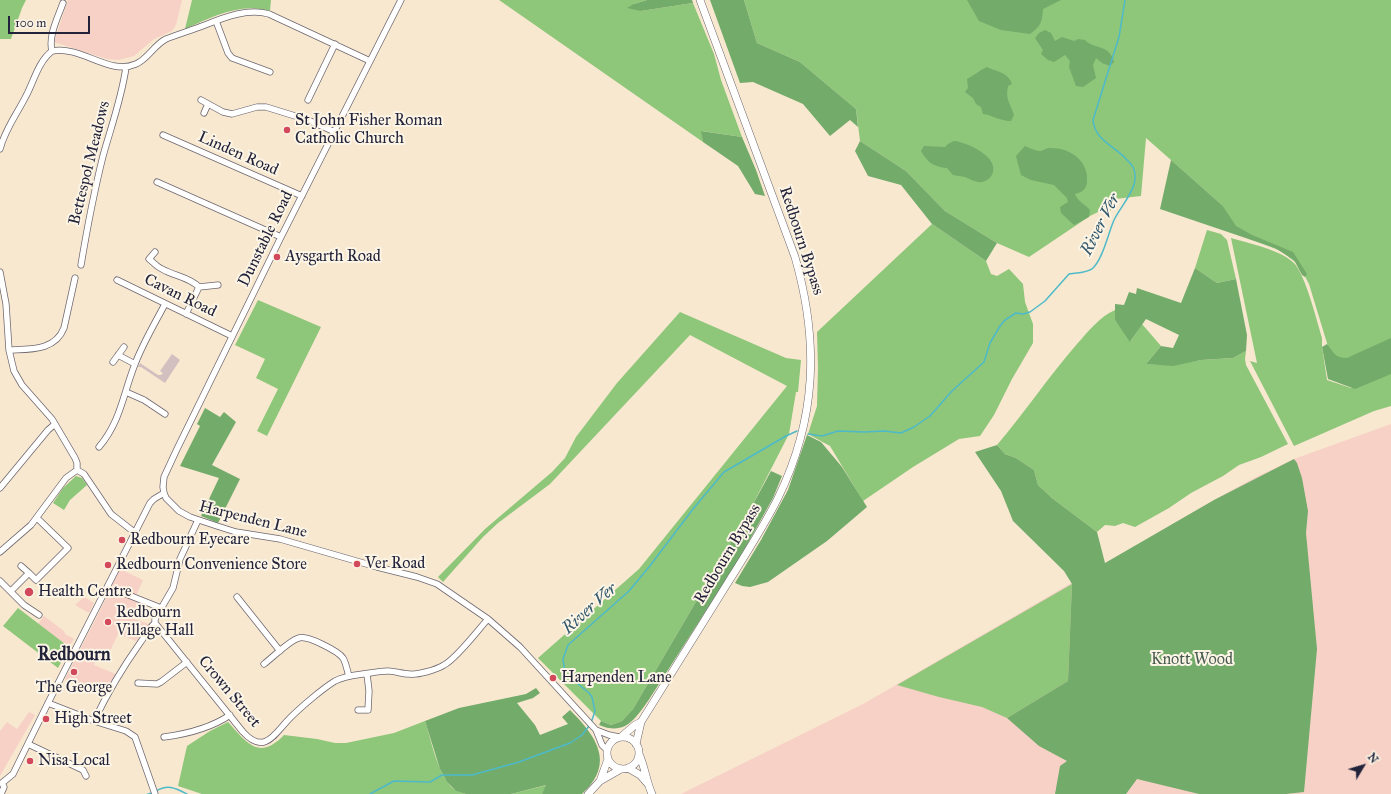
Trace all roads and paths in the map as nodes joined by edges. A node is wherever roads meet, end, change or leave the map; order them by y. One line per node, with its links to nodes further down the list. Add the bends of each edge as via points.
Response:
1 (401, 0): 7 (street, Dunstable Road)
2 (700, 0): 68 (main road, Redbourn Bypass, via 801,277 810,334 810,382 800,441 778,499)
3 (63, 3): 6 (street, via 52,36)
4 (216, 21): 5 (street, via 241,13 265,13); 8 (street, via 166,39 143,59); 9 (street, via 232,58)
5 (335, 44): 7 (street); 11 (street)
6 (52, 51): 8 (street, via 84,55 113,66); 16 (street, via 40,65)
7 (370, 61): 14 (street, Dunstable Road)
8 (126, 67): 21 (street, Bettespol Meadows, via 102,159)
9 (270, 72)
10 (201, 100): 12 (street)
11 (308, 100)
12 (208, 104): 13 (street); 14 (street, via 232,114 266,107 308,120)
13 (204, 113)
14 (335, 132): 18 (street, Dunstable Road)
15 (163, 135): 18 (street, Linden Road)
16 (0, 149)
17 (157, 182): 19 (street)
18 (302, 196): 19 (street, Dunstable Road)
19 (281, 237): 31 (street, Dunstable Road)
20 (155, 252): 26 (street, via 149,259 156,266)
21 (81, 265)
22 (0, 272): 29 (street)
23 (75, 278): 33 (street, via 60,336 42,348)
24 (117, 280): 27 (street, Cavan Road)
25 (218, 285): 26 (street)
26 (200, 287): 28 (street)
27 (165, 304): 28 (street, Cavan Road); 36 (street)
28 (186, 314): 31 (street, Cavan Road)
29 (8, 323): 30 (street); 33 (street)
30 (0, 324)
31 (232, 336): 43 (street, Dunstable Road, via 164,477)
32 (124, 347): 34 (street)
33 (9, 350): 39 (street, via 20,382)
34 (118, 355): 35 (street); 36 (street)
35 (114, 362)
36 (135, 364): 37 (street)
37 (126, 392): 38 (street); 40 (street, via 113,427)
38 (165, 414)
39 (55, 424): 41 (street, via 75,458); 42 (street)
40 (99, 447)
41 (77, 470): 44 (street, via 66,478); 46 (street, via 84,474 111,514)
42 (0, 488)
43 (164, 493): 45 (street, Harpenden Lane, via 179,511); 46 (street, via 150,503)
44 (37, 518): 47 (street); 49 (street, via 68,548 36,580)
45 (198, 520): 54 (street, via 180,559 175,582); 56 (street, Harpenden Lane, via 236,532 280,539 417,577 437,584)
46 (134, 532): 51 (street)
47 (0, 552)
48 (21, 566): 49 (street)
49 (29, 573): 52 (street)
50 (0, 581): 52 (street)
51 (112, 588): 54 (street); 64 (street)
52 (11, 591): 55 (street, via 24,605)
53 (237, 597): 58 (street)
54 (161, 608): 57 (street)
55 (39, 615)
56 (488, 619): 61 (street, via 445,665 434,670 410,674 389,670); 69 (street, Harpenden Lane, via 520,647)
57 (155, 623): 59 (street, Crown Street); 67 (street, via 128,659)
58 (280, 651): 60 (street); 62 (street, via 297,638 311,639 341,655)
59 (187, 662): 63 (street, via 157,684); 66 (street, Crown Street)
60 (264, 664)
61 (367, 674): 62 (street); 65 (street, via 368,710)
62 (349, 676): 66 (street, Crown Street, via 331,684 290,718 275,736 265,741 248,737)
63 (138, 683)
64 (48, 703): 67 (street); 72 (street)
65 (358, 710)
66 (230, 714): 70 (street, via 192,732)
67 (94, 721): 83 (street, via 126,731 135,737)
68 (641, 722): 71 (main road, Redbourn Bypass); 73 (main road, Redbourn Bypass)
69 (594, 727): 71 (street, via 609,735); 74 (street, Harpenden Lane)
70 (164, 737)
71 (620, 737): 73 (main road, via 631,739); 74 (main road, via 610,743)
72 (28, 744): 78 (street, via 84,770); 80 (street, via 13,774)
73 (636, 744): 75 (main road)
74 (607, 750): 76 (main road)
75 (639, 754): 77 (main road, via 636,762); 81 (main road)
76 (608, 759): 77 (main road, via 613,766); 79 (main road)
77 (625, 769): 79 (main road); 81 (main road, via 640,775)
78 (86, 776)
79 (600, 781): 84 (main road)
80 (1, 782): 82 (street, via 4,787)
81 (648, 784): 85 (main road)
82 (1, 794)
83 (155, 794)
84 (588, 794)
85 (652, 794)

